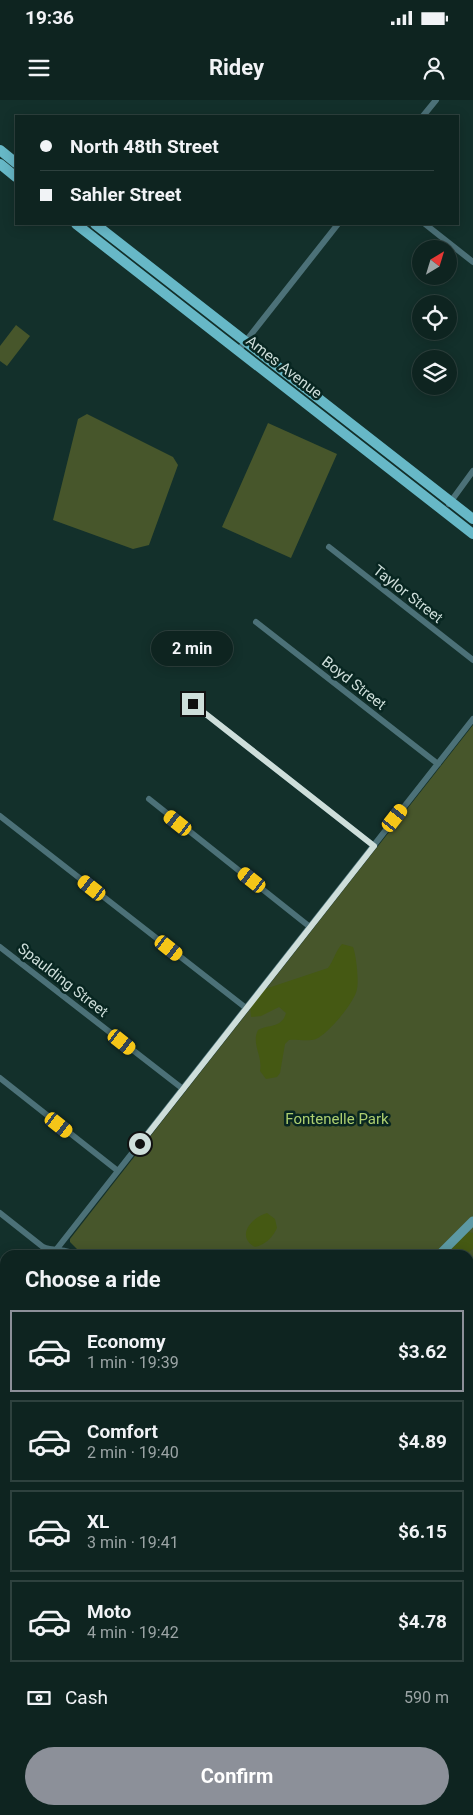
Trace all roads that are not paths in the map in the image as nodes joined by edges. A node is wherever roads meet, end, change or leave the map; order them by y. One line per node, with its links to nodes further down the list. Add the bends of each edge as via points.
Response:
1 (436, 100): 2 (street)
2 (424, 115)
3 (0, 150): 4 (main road)
4 (15, 162)
5 (0, 164): 6 (main road)
6 (15, 176)
7 (77, 225): 13 (main road, Ames Avenue)
8 (96, 225): 12 (main road, Ames Avenue)
9 (337, 225): 12 (street)
10 (426, 225): 11 (street)
11 (473, 262)
12 (246, 342): 13 (street); 15 (main road, Ames Avenue)
13 (238, 351): 16 (main road, Ames Avenue)
14 (473, 471): 15 (street)
15 (450, 502): 16 (street); 17 (main road, Ames Avenue)
16 (444, 512): 18 (main road, Ames Avenue)
17 (473, 519)
18 (473, 534)
19 (329, 548): 21 (street, Taylor Street)
20 (256, 622): 24 (street, Boyd Street)
21 (473, 660)
22 (193, 704): 27 (street)
23 (473, 720): 24 (street)
24 (438, 764): 27 (street)
25 (149, 799): 28 (street)
26 (0, 816): 30 (street)
27 (374, 846): 28 (street)
28 (310, 927): 30 (street)
29 (0, 947): 32 (street, Spaulding Street)
30 (246, 1008): 32 (street)
31 (0, 1078): 33 (street)
32 (183, 1089): 33 (street)
33 (118, 1171): 37 (street)
34 (0, 1214): 36 (street)
35 (473, 1221): 38 (main road)
36 (48, 1250)
37 (56, 1250)
38 (444, 1250)

